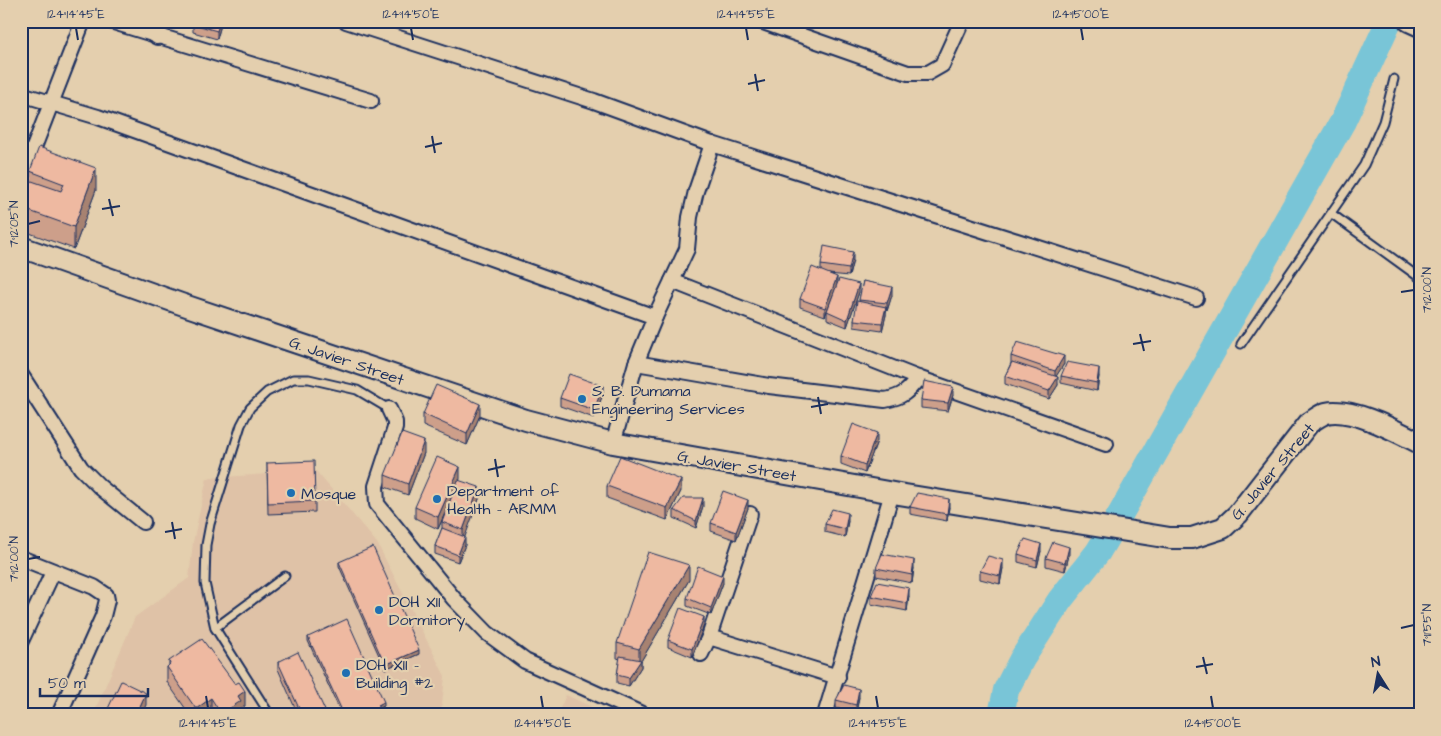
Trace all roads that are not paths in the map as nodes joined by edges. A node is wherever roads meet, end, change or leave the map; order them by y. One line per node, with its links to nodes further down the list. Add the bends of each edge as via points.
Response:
1 (83, 21): 13 (street)
2 (110, 21): 9 (street)
3 (162, 21): 9 (street)
4 (346, 21): 14 (street, via 594,101)
5 (760, 21): 6 (street, via 908,73 928,73 942,64)
6 (962, 21)
7 (1410, 22): 8 (street)
8 (1420, 26)
9 (157, 37): 12 (street)
10 (1394, 79): 16 (lane, via 1374,145)
11 (21, 94): 13 (street)
12 (371, 101)
13 (52, 104): 15 (street); 21 (street, via 98,117)
14 (712, 144): 19 (street, via 692,208 687,249); 20 (street)
15 (21, 181)
16 (1332, 214): 18 (lane); 22 (lane)
17 (21, 247): 28 (street, G. Javier Street, via 526,420)
18 (1420, 278)
19 (672, 281): 21 (street); 25 (street)
20 (1196, 298)
21 (655, 316): 23 (street)
22 (1241, 344)
23 (636, 363): 25 (street, via 769,386 885,400 899,398); 28 (street)
24 (21, 375): 32 (street, via 81,468)
25 (918, 378): 29 (street)
26 (389, 409): 36 (lane, via 357,390 309,379 293,379 279,385 250,408 227,467 206,545 205,583); 43 (street, via 395,428 376,486 377,504 454,599 487,633 525,660)
27 (1419, 440): 30 (street, G. Javier Street, via 1358,416 1325,413 1309,423 1238,514 1223,528 1192,538 1140,534)
28 (613, 443): 30 (street, G. Javier Street)
29 (1106, 444)
30 (892, 492): 40 (street)
31 (750, 514): 37 (street)
32 (143, 522)
33 (21, 558): 34 (street)
34 (53, 572): 38 (street); 41 (street, via 103,591 107,600)
35 (285, 576): 36 (lane)
36 (215, 628): 42 (lane)
37 (709, 637): 39 (street); 40 (street)
38 (21, 641)
39 (701, 654)
40 (838, 677): 44 (street)
41 (59, 715)
42 (270, 715)
43 (644, 715)
44 (825, 715)

